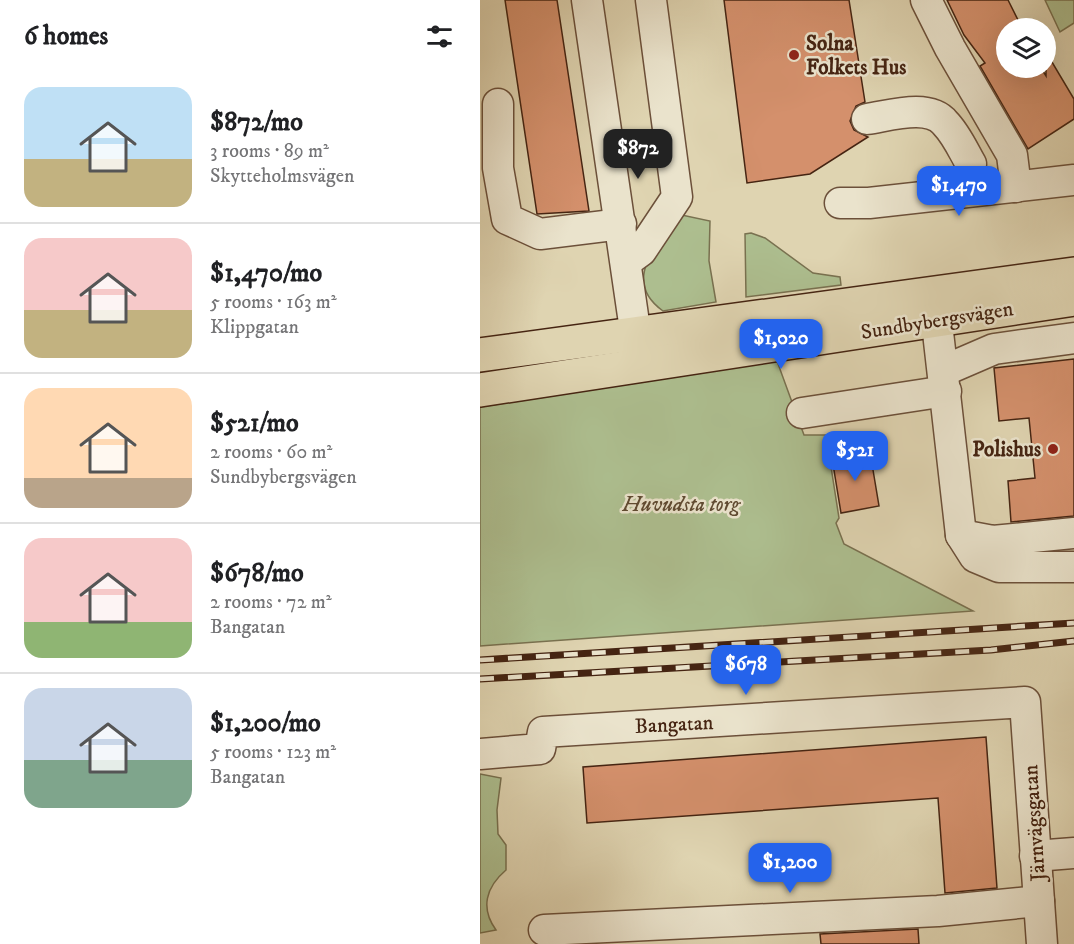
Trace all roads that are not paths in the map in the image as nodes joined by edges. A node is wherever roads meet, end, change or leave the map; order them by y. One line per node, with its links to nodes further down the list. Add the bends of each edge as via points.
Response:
1 (587, 0): 10 (street)
2 (651, 0): 11 (street, via 677,197 641,251)
3 (926, 0): 8 (street, via 1012,155)
4 (498, 104): 10 (street, via 498,168 507,219 540,234)
5 (867, 119): 6 (street, via 920,112 935,115 945,122)
6 (971, 164)
7 (1074, 180): 8 (street)
8 (1016, 187): 9 (street)
9 (840, 203)
10 (621, 224): 11 (street)
11 (626, 262): 15 (street)
12 (1074, 274): 14 (main road, Sundbybergsvägen)
13 (1074, 299): 14 (main road, Sundbybergsvägen)
14 (936, 307): 15 (main road, Sundbybergsvägen); 18 (main road, Sundbybergsvägen); 19 (street)
15 (636, 333): 17 (main road, Sundbybergsvägen); 18 (street)
16 (1074, 338): 19 (street, via 994,349)
17 (480, 355)
18 (640, 366): 20 (main road, Sundbybergsvägen)
19 (945, 381): 21 (street); 23 (street)
20 (480, 390)
21 (802, 413)
22 (1074, 533): 23 (street, via 993,541)
23 (961, 535): 24 (street, via 975,557 999,567)
24 (1074, 567)
25 (1025, 702): 26 (street, Bangatan, via 543,732 540,749); 28 (street, Järnvägsgatan)
26 (480, 754)
27 (1074, 853): 28 (street)
28 (1035, 856): 29 (street, Järnvägsgatan)
29 (1039, 901): 30 (street, via 938,911); 31 (street, Järnvägsgatan)
30 (544, 930)
31 (1042, 944)

